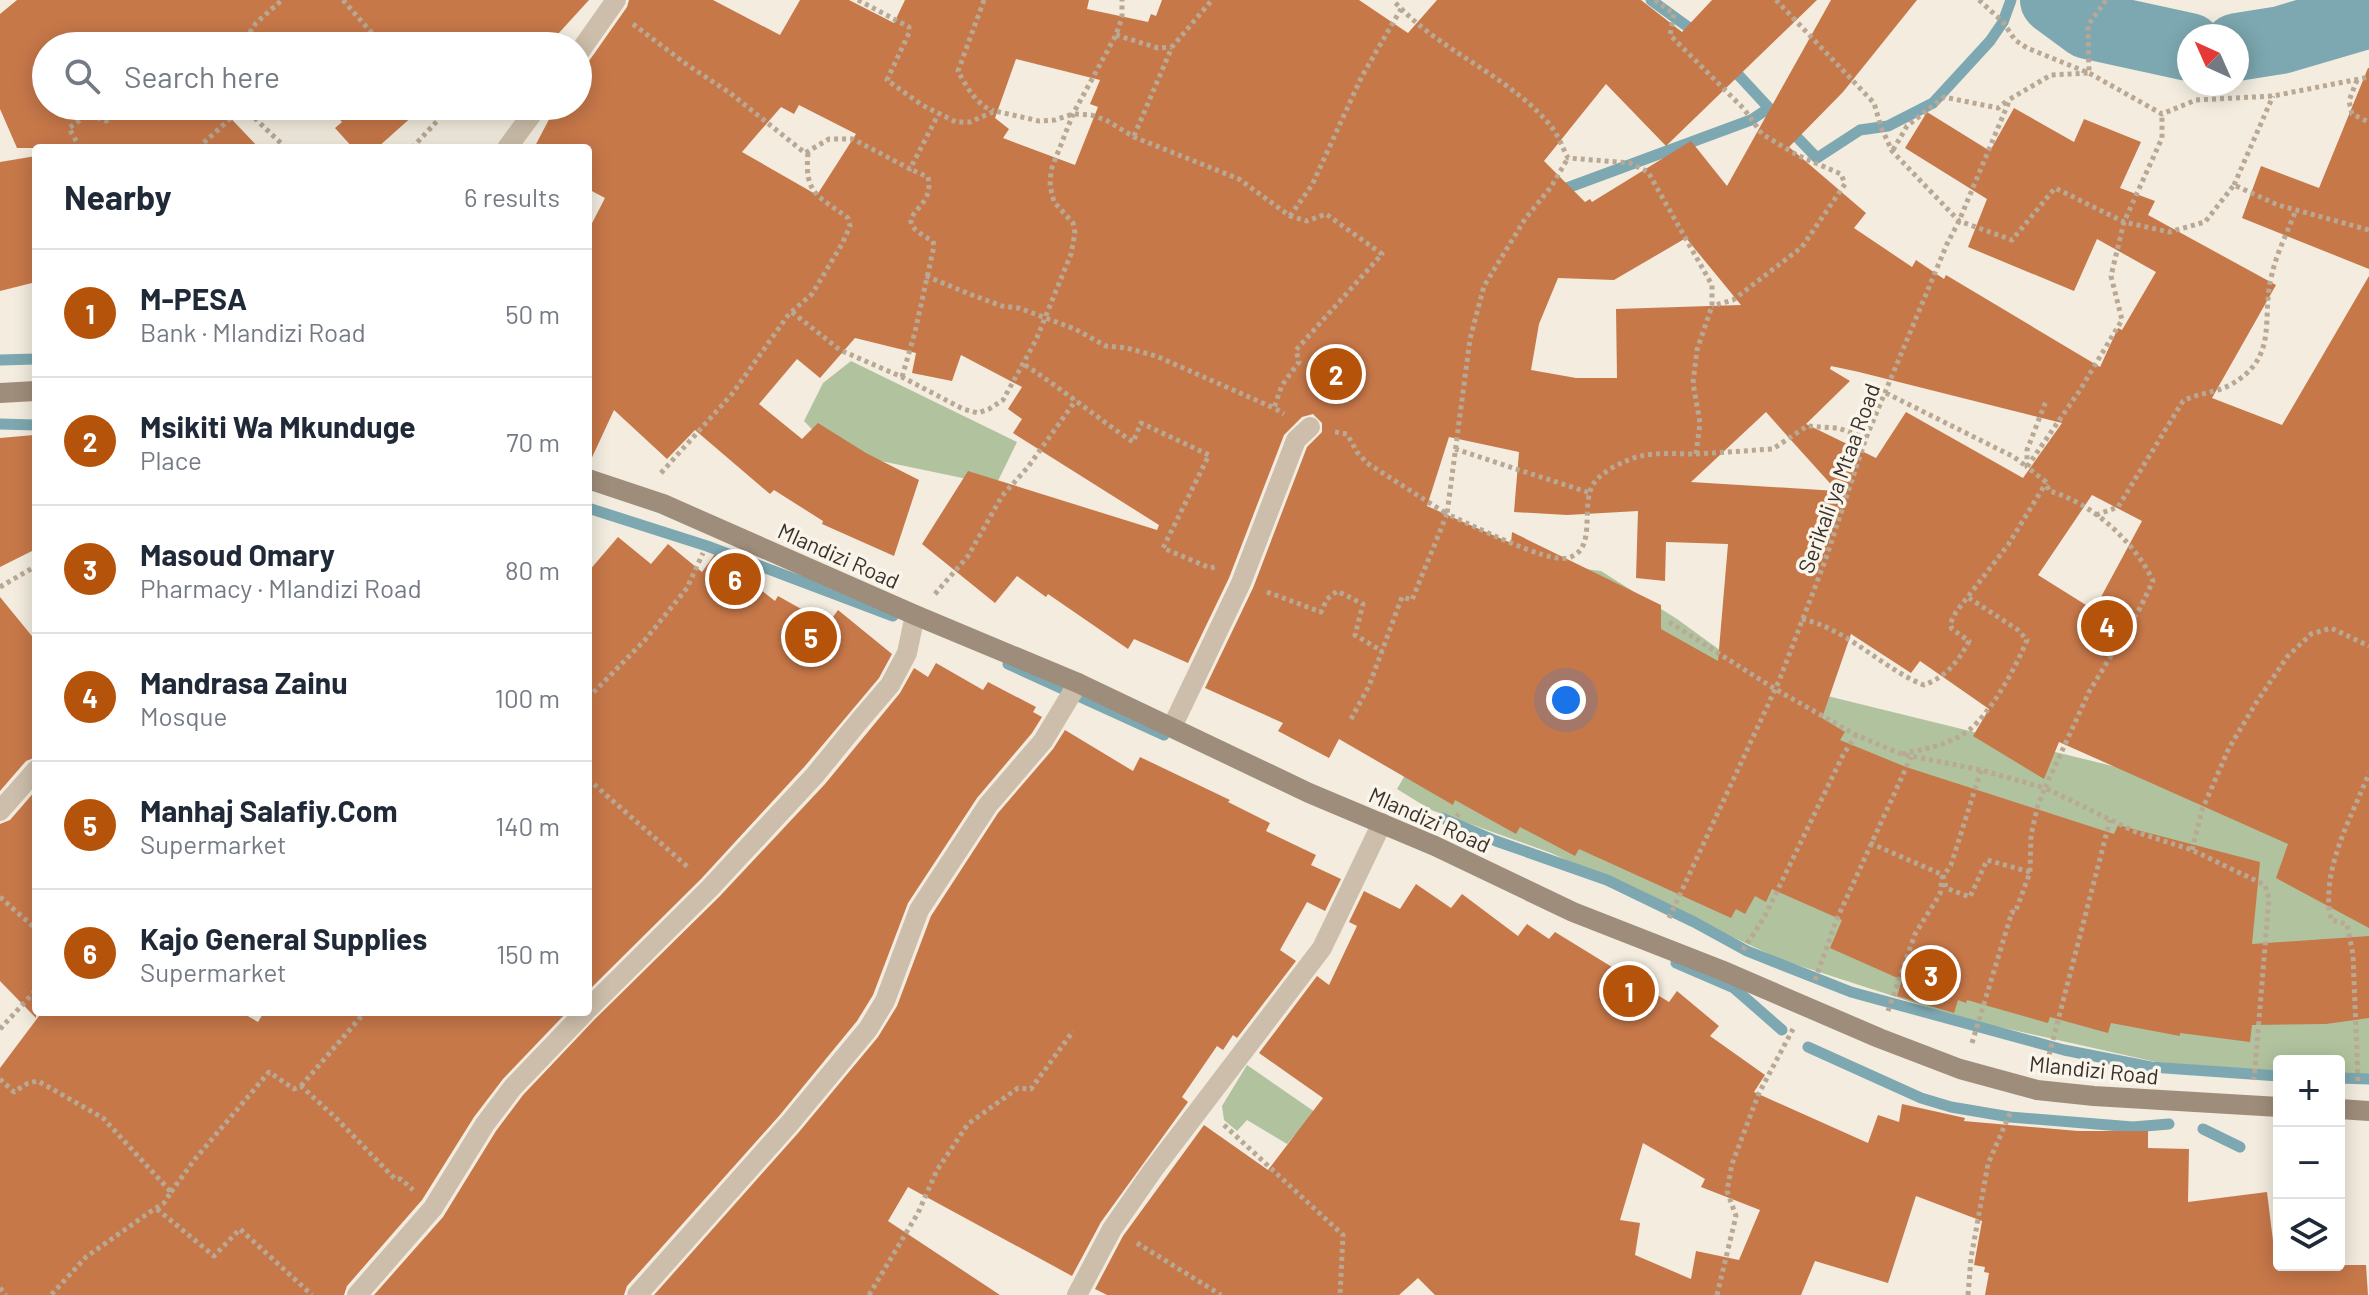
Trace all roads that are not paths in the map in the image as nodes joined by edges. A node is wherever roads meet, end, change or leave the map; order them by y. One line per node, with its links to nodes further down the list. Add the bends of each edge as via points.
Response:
1 (615, 4): 2 (street)
2 (592, 35)
3 (528, 120): 4 (street)
4 (510, 144)
5 (32, 391): 6 (street)
6 (0, 393)
7 (1310, 427): 11 (street, via 1296,440 1242,580)
8 (592, 480): 9 (street, Mlandizi Road, via 716,526)
9 (915, 615): 10 (street, Mlandizi Road); 15 (street, via 907,653 890,685 710,888)
10 (1078, 683): 11 (street, Mlandizi Road); 19 (street, via 1043,741 988,805 919,910 885,1001 868,1029)
11 (1172, 727): 14 (street, Mlandizi Road)
12 (32, 775): 13 (street)
13 (0, 811)
14 (1382, 823): 17 (street, Mlandizi Road, via 1573,912 1960,1069 2037,1090); 20 (street, via 1322,948 1112,1229)
15 (592, 1004)
16 (580, 1016): 18 (street, via 513,1087 433,1208)
17 (2273, 1107)
18 (357, 1295)
19 (637, 1295)
20 (1077, 1295)

